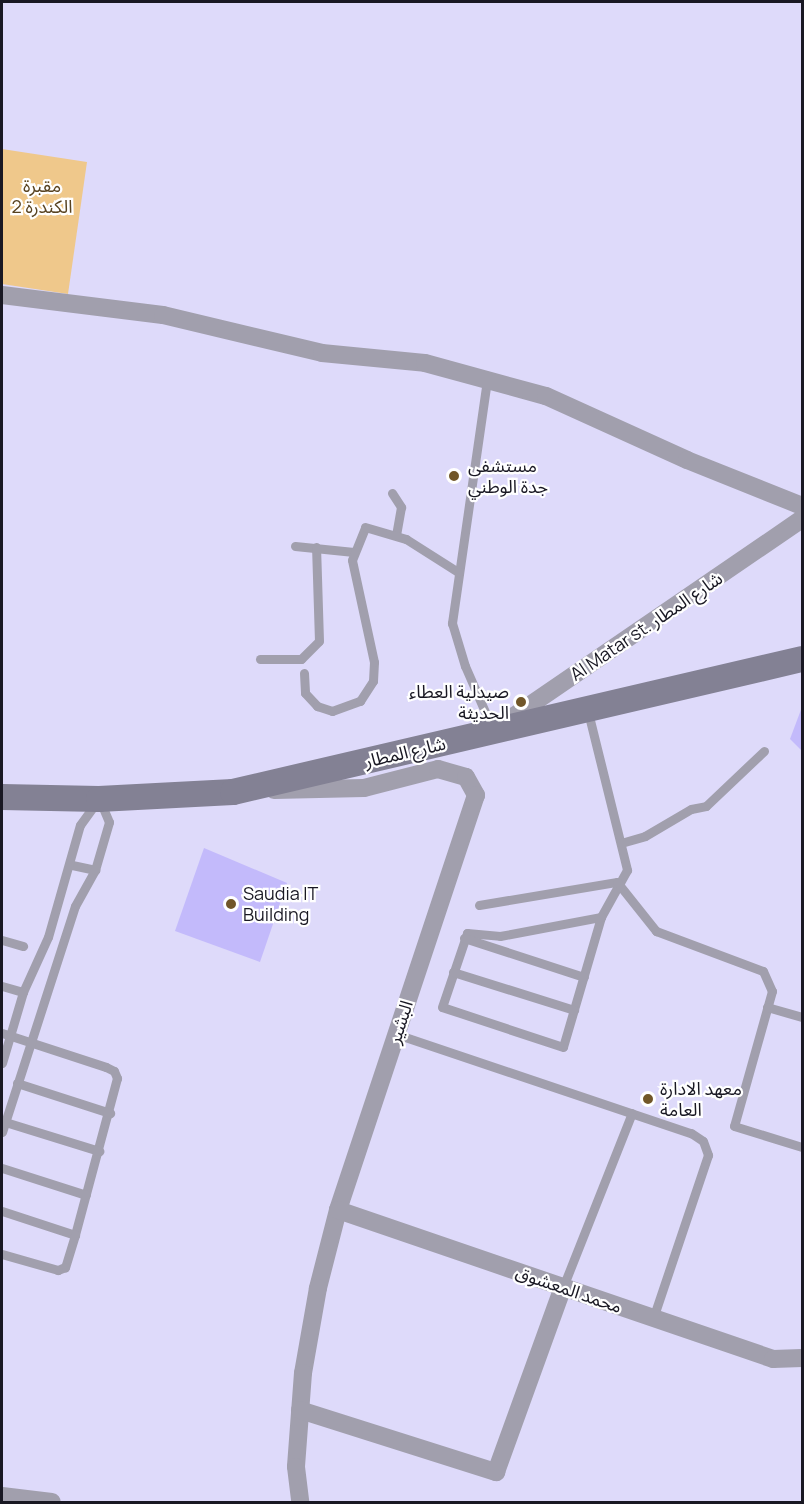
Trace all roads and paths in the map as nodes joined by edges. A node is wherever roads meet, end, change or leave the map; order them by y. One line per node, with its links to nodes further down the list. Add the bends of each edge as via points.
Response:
1 (2, 296): 2 (street, via 163,315 322,353 424,363)
2 (488, 380): 4 (street, via 546,396 687,460); 10 (lane)
3 (392, 493): 6 (lane, via 401,507)
4 (802, 506)
5 (802, 519): 15 (street, Al Matar st. شارع المطار)
6 (396, 535): 9 (lane, via 368,526); 10 (lane)
7 (295, 546): 8 (lane)
8 (316, 547): 9 (lane); 11 (lane, via 319,640 301,659)
9 (354, 552): 13 (lane, via 352,560 374,662 373,681 360,701 332,711 311,701 304,689)
10 (458, 572): 15 (lane, via 452,629)
11 (260, 659)
12 (802, 659): 14 (main road, شارع المطار)
13 (304, 673)
14 (588, 710): 15 (main road, شارع المطار); 21 (lane)
15 (492, 731): 17 (main road, شارع المطار)
16 (764, 751): 21 (lane, via 706,806 691,809 645,836)
17 (233, 792): 19 (main road, شارع المطار); 40 (street, البشير, via 364,788 438,769 466,777 476,795)
18 (2, 797): 19 (main road, شارع المطار)
19 (99, 799): 20 (main road); 22 (lane, via 80,825); 23 (lane, via 109,822)
20 (2, 814)
21 (621, 843): 24 (lane, via 627,870)
22 (72, 865): 23 (lane); 27 (lane)
23 (94, 870): 30 (lane, via 75,906)
24 (617, 882): 25 (lane); 26 (lane); 36 (lane, via 656,931 762,971 772,991)
25 (479, 905)
26 (601, 917): 28 (lane, via 500,936 474,930); 33 (lane)
27 (48, 937): 30 (lane); 35 (lane)
28 (464, 938): 32 (lane); 33 (lane)
29 (2, 940): 31 (lane)
30 (63, 941): 41 (lane)
31 (23, 946)
32 (453, 972): 37 (lane); 37 (lane, via 442,1007 561,1049)
33 (584, 977): 37 (lane)
34 (2, 986): 35 (lane)
35 (23, 992): 39 (lane)
36 (767, 1007): 38 (lane); 47 (lane, via 734,1126)
37 (574, 1010)
38 (802, 1017)
39 (6, 1034): 41 (lane); 42 (lane)
40 (396, 1034): 45 (lane); 51 (street, البشير)
41 (30, 1040): 43 (lane); 44 (lane, via 114,1071 118,1084)
42 (2, 1063)
43 (17, 1083): 44 (lane); 46 (lane)
44 (110, 1113): 48 (lane)
45 (632, 1113): 55 (lane); 56 (lane, via 691,1132 703,1141 708,1155)
46 (2, 1125): 48 (lane)
47 (802, 1147)
48 (99, 1151): 50 (lane)
49 (2, 1168): 50 (lane)
50 (86, 1195): 53 (lane)
51 (338, 1210): 55 (street, محمد المعشوق); 58 (street, البشير, via 318,1288)
52 (2, 1211): 53 (lane)
53 (75, 1235): 54 (lane, via 64,1267 58,1270)
54 (2, 1254)
55 (562, 1287): 56 (street, محمد المعشوق); 58 (street, via 496,1472)
56 (653, 1318): 57 (street, محمد المعشوق, via 773,1359)
57 (802, 1358)
58 (300, 1410): 62 (street, البشير, via 296,1467)
59 (2, 1497): 60 (street)
60 (39, 1502): 61 (street)
61 (52, 1503)
62 (300, 1503)

